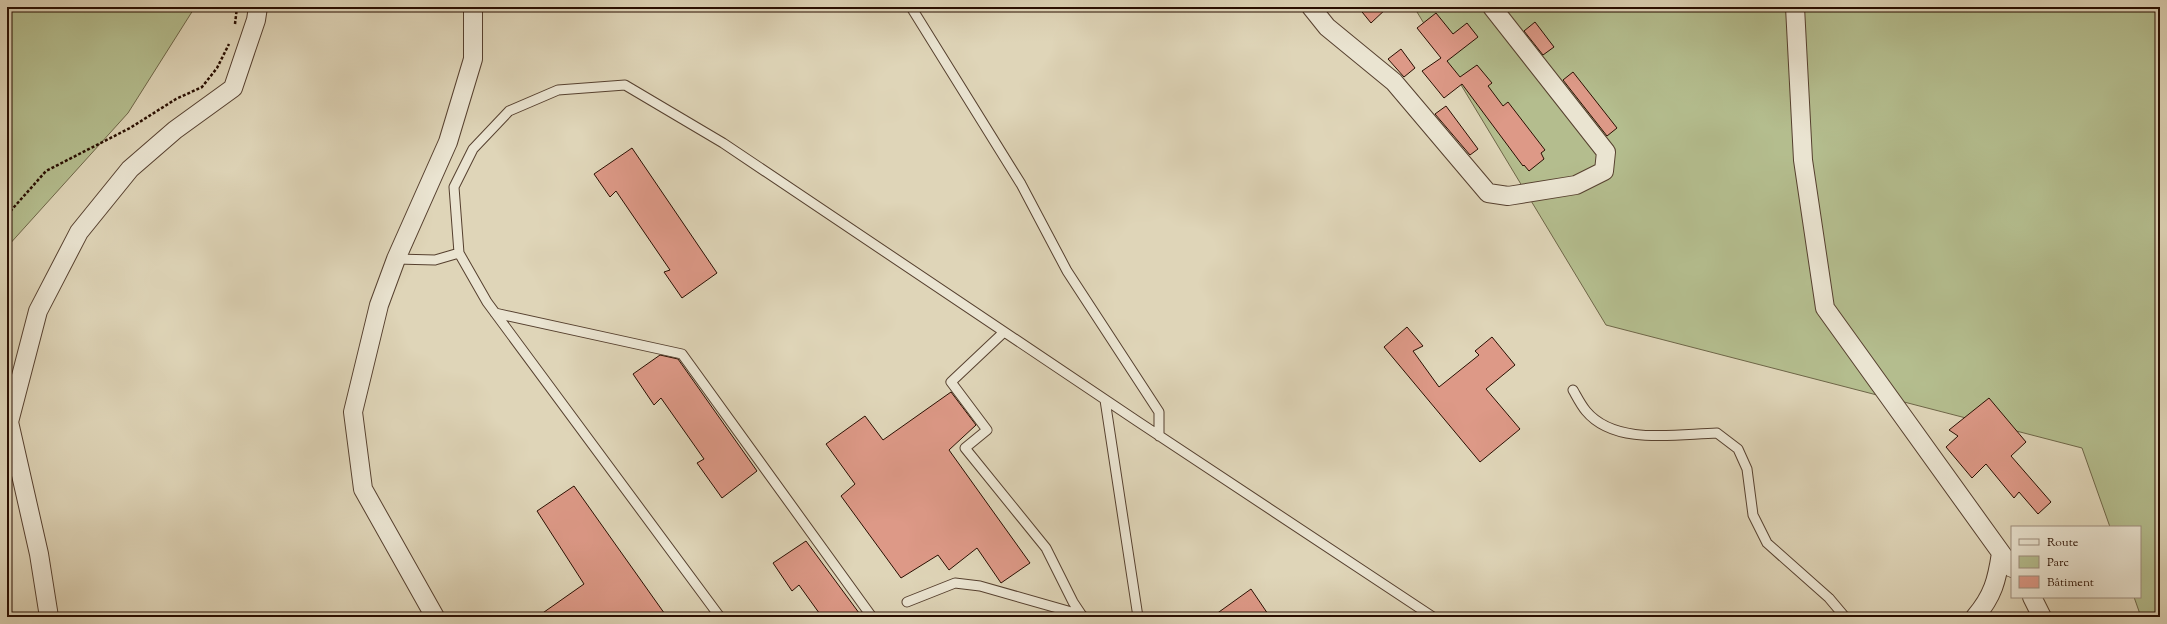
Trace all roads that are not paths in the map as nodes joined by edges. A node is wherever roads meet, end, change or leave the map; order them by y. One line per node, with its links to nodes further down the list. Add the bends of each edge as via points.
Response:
1 (258, 7): 19 (street, via 233,88 175,130 130,169 79,232 38,311 9,422 39,554)
2 (473, 7): 8 (street, via 473,59 448,142)
3 (911, 7): 13 (lane, via 1022,184 1067,271 1159,412)
4 (1311, 7): 5 (street, via 1327,27 1394,82 1488,193 1508,196 1576,185 1604,171 1606,152)
5 (1492, 7)
6 (1795, 7): 14 (street, via 1803,160 1825,308)
7 (459, 253): 8 (lane, via 435,260); 9 (lane); 10 (lane, via 454,187 473,149 509,111 558,90 625,85 723,143)
8 (396, 259): 20 (street, via 379,305 353,412 363,489)
9 (495, 313): 21 (lane); 22 (lane, via 682,354)
10 (1004, 332): 12 (lane); 18 (lane, via 951,382 987,430 965,448 1046,548 1073,602)
11 (1573, 390): 25 (lane, via 1586,411 1604,426 1635,436 1718,433 1738,449 1747,469 1753,514 1767,543 1829,598)
12 (1105, 400): 13 (lane); 23 (lane)
13 (1159, 436): 24 (lane)
14 (2001, 553): 15 (street); 26 (street, via 1996,581 1986,604)
15 (2011, 567)
16 (2032, 598): 27 (street)
17 (907, 602): 18 (lane, via 955,583 980,586)
18 (1083, 616)
19 (49, 617)
20 (435, 617)
21 (720, 617)
22 (872, 617)
23 (1138, 617)
24 (1433, 617)
25 (1845, 617)
26 (1975, 617)
27 (2042, 617)

